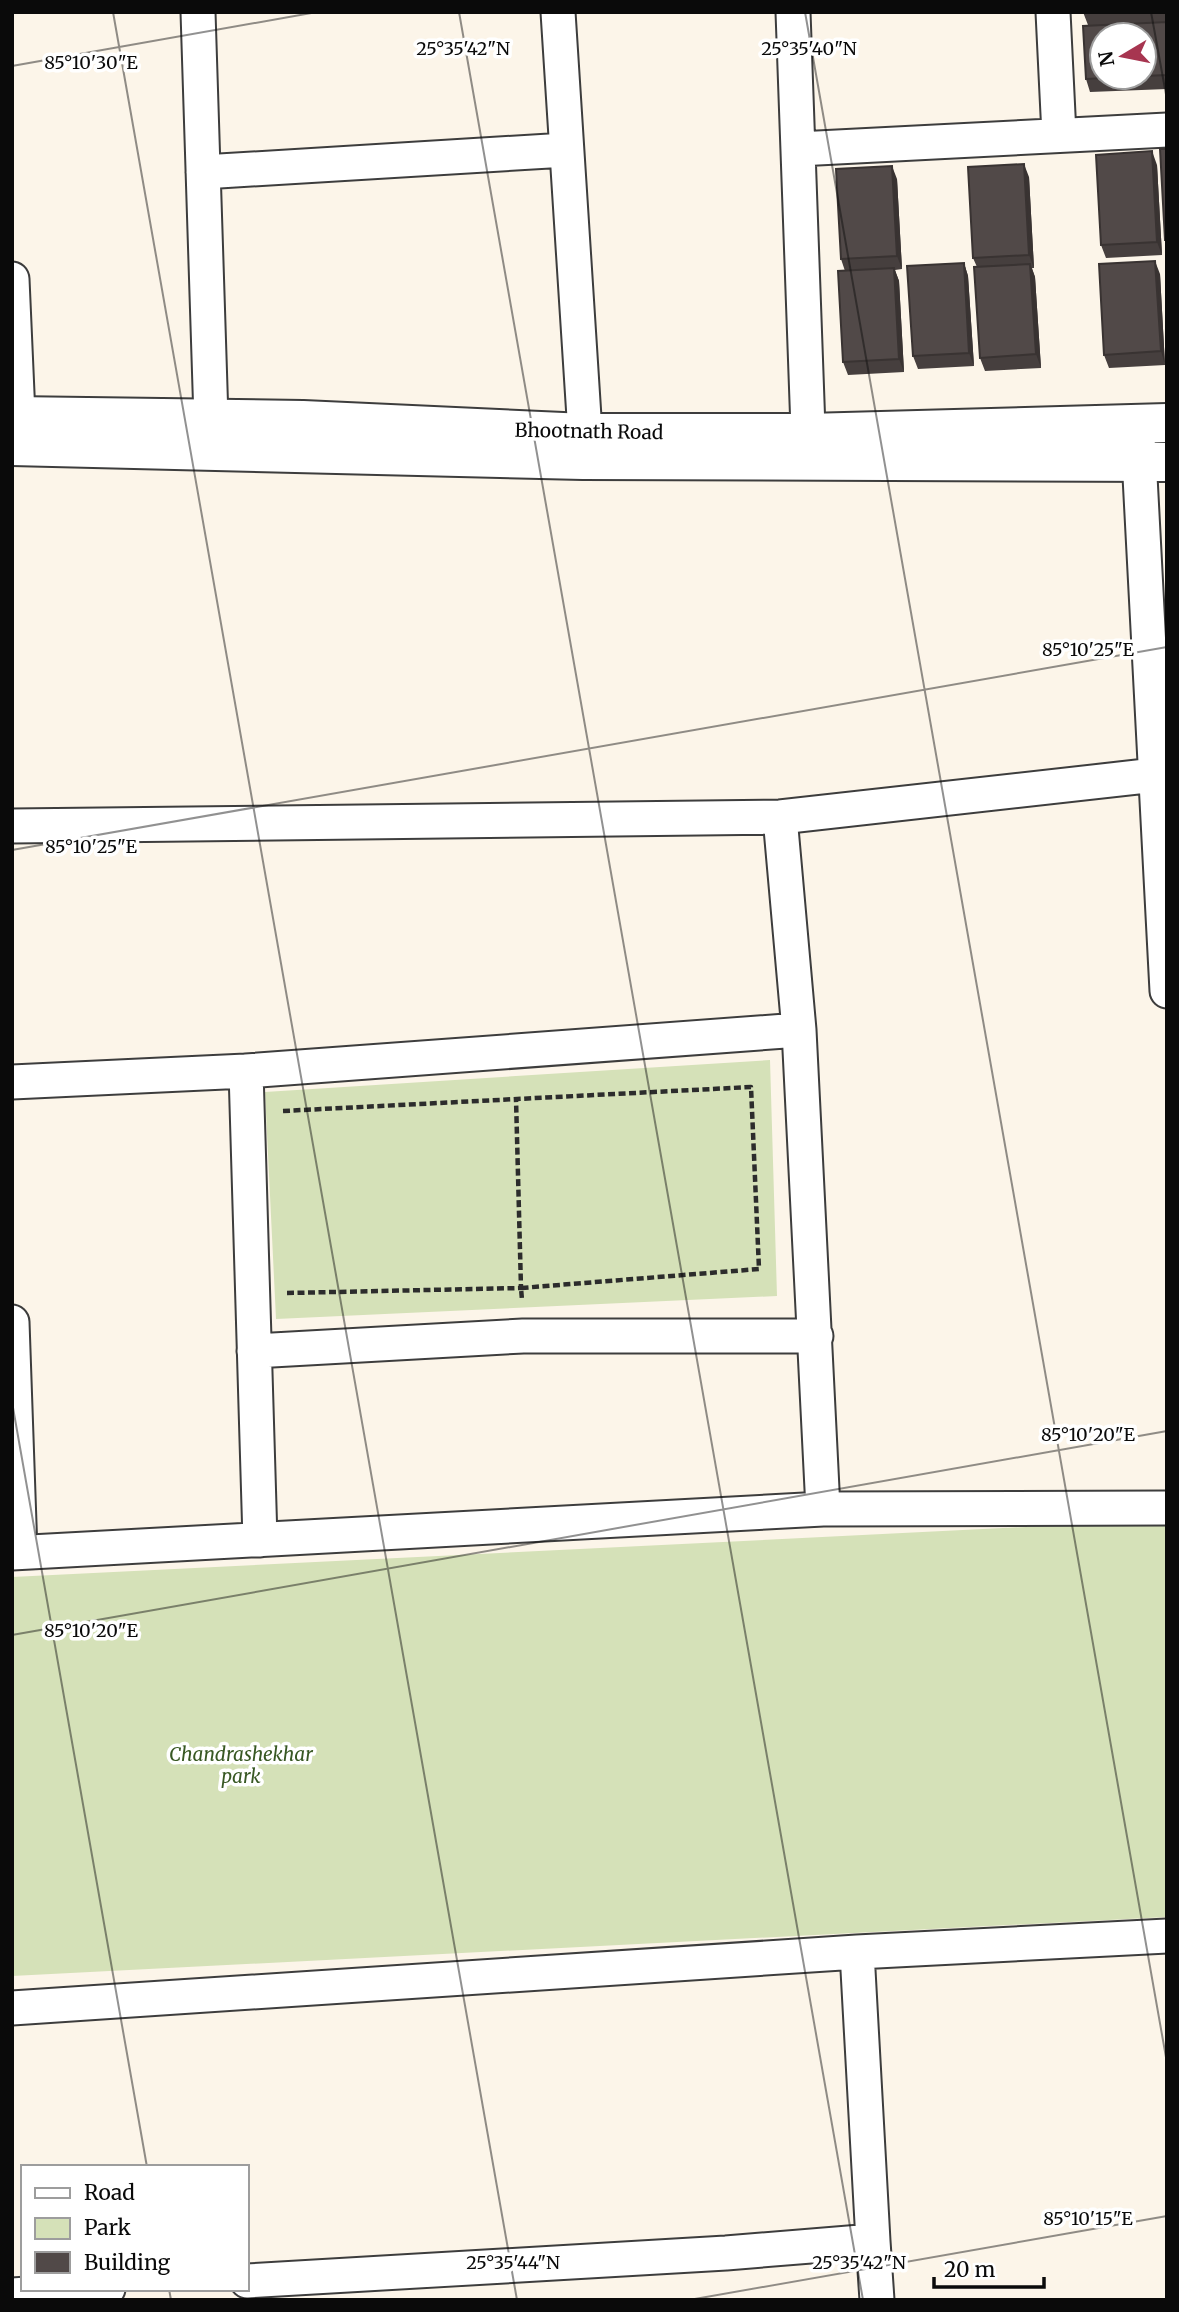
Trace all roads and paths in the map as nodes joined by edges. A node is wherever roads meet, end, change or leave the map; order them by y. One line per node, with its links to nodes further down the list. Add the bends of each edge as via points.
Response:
1 (198, 12): 9 (street)
2 (558, 12): 8 (street)
3 (793, 12): 7 (street)
4 (1053, 12): 6 (street)
5 (1167, 130): 6 (street)
6 (1059, 135): 7 (street)
7 (798, 149): 15 (street)
8 (566, 150): 9 (street); 14 (street)
9 (203, 172): 11 (street)
10 (12, 279): 13 (street)
11 (211, 419): 13 (street, Bhootnath Road); 14 (street, Bhootnath Road)
12 (1151, 424): 15 (street, Bhootnath Road); 16 (street)
13 (14, 428): 15 (street, Bhootnath Road, via 583,460)
14 (584, 433): 15 (street, Bhootnath Road)
15 (809, 447): 16 (street, Bhootnath Road)
16 (1154, 463): 17 (street)
17 (1155, 775): 18 (street); 20 (street)
18 (780, 817): 19 (street); 21 (street)
19 (12, 827)
20 (1167, 991)
21 (799, 1030): 22 (street); 30 (street)
22 (246, 1071): 23 (street); 31 (street)
23 (12, 1082)
24 (516, 1099): 25 (path); 27 (path); 27 (path, via 751,1087 759,1269)
25 (279, 1111)
26 (285, 1279): 27 (path, via 285,1293)
27 (521, 1288): 29 (path)
28 (12, 1322): 35 (street)
29 (523, 1336): 30 (street); 31 (street)
30 (816, 1336): 33 (street)
31 (254, 1351): 34 (street)
32 (1167, 1508): 33 (street)
33 (823, 1509): 34 (street)
34 (260, 1540): 35 (street)
35 (16, 1552)
36 (1167, 1936): 37 (street)
37 (857, 1952): 38 (street); 39 (street)
38 (12, 2007)
39 (873, 2241): 40 (street); 43 (street)
40 (248, 2281)
41 (76, 2291): 42 (street)
42 (12, 2295)
43 (877, 2300)

